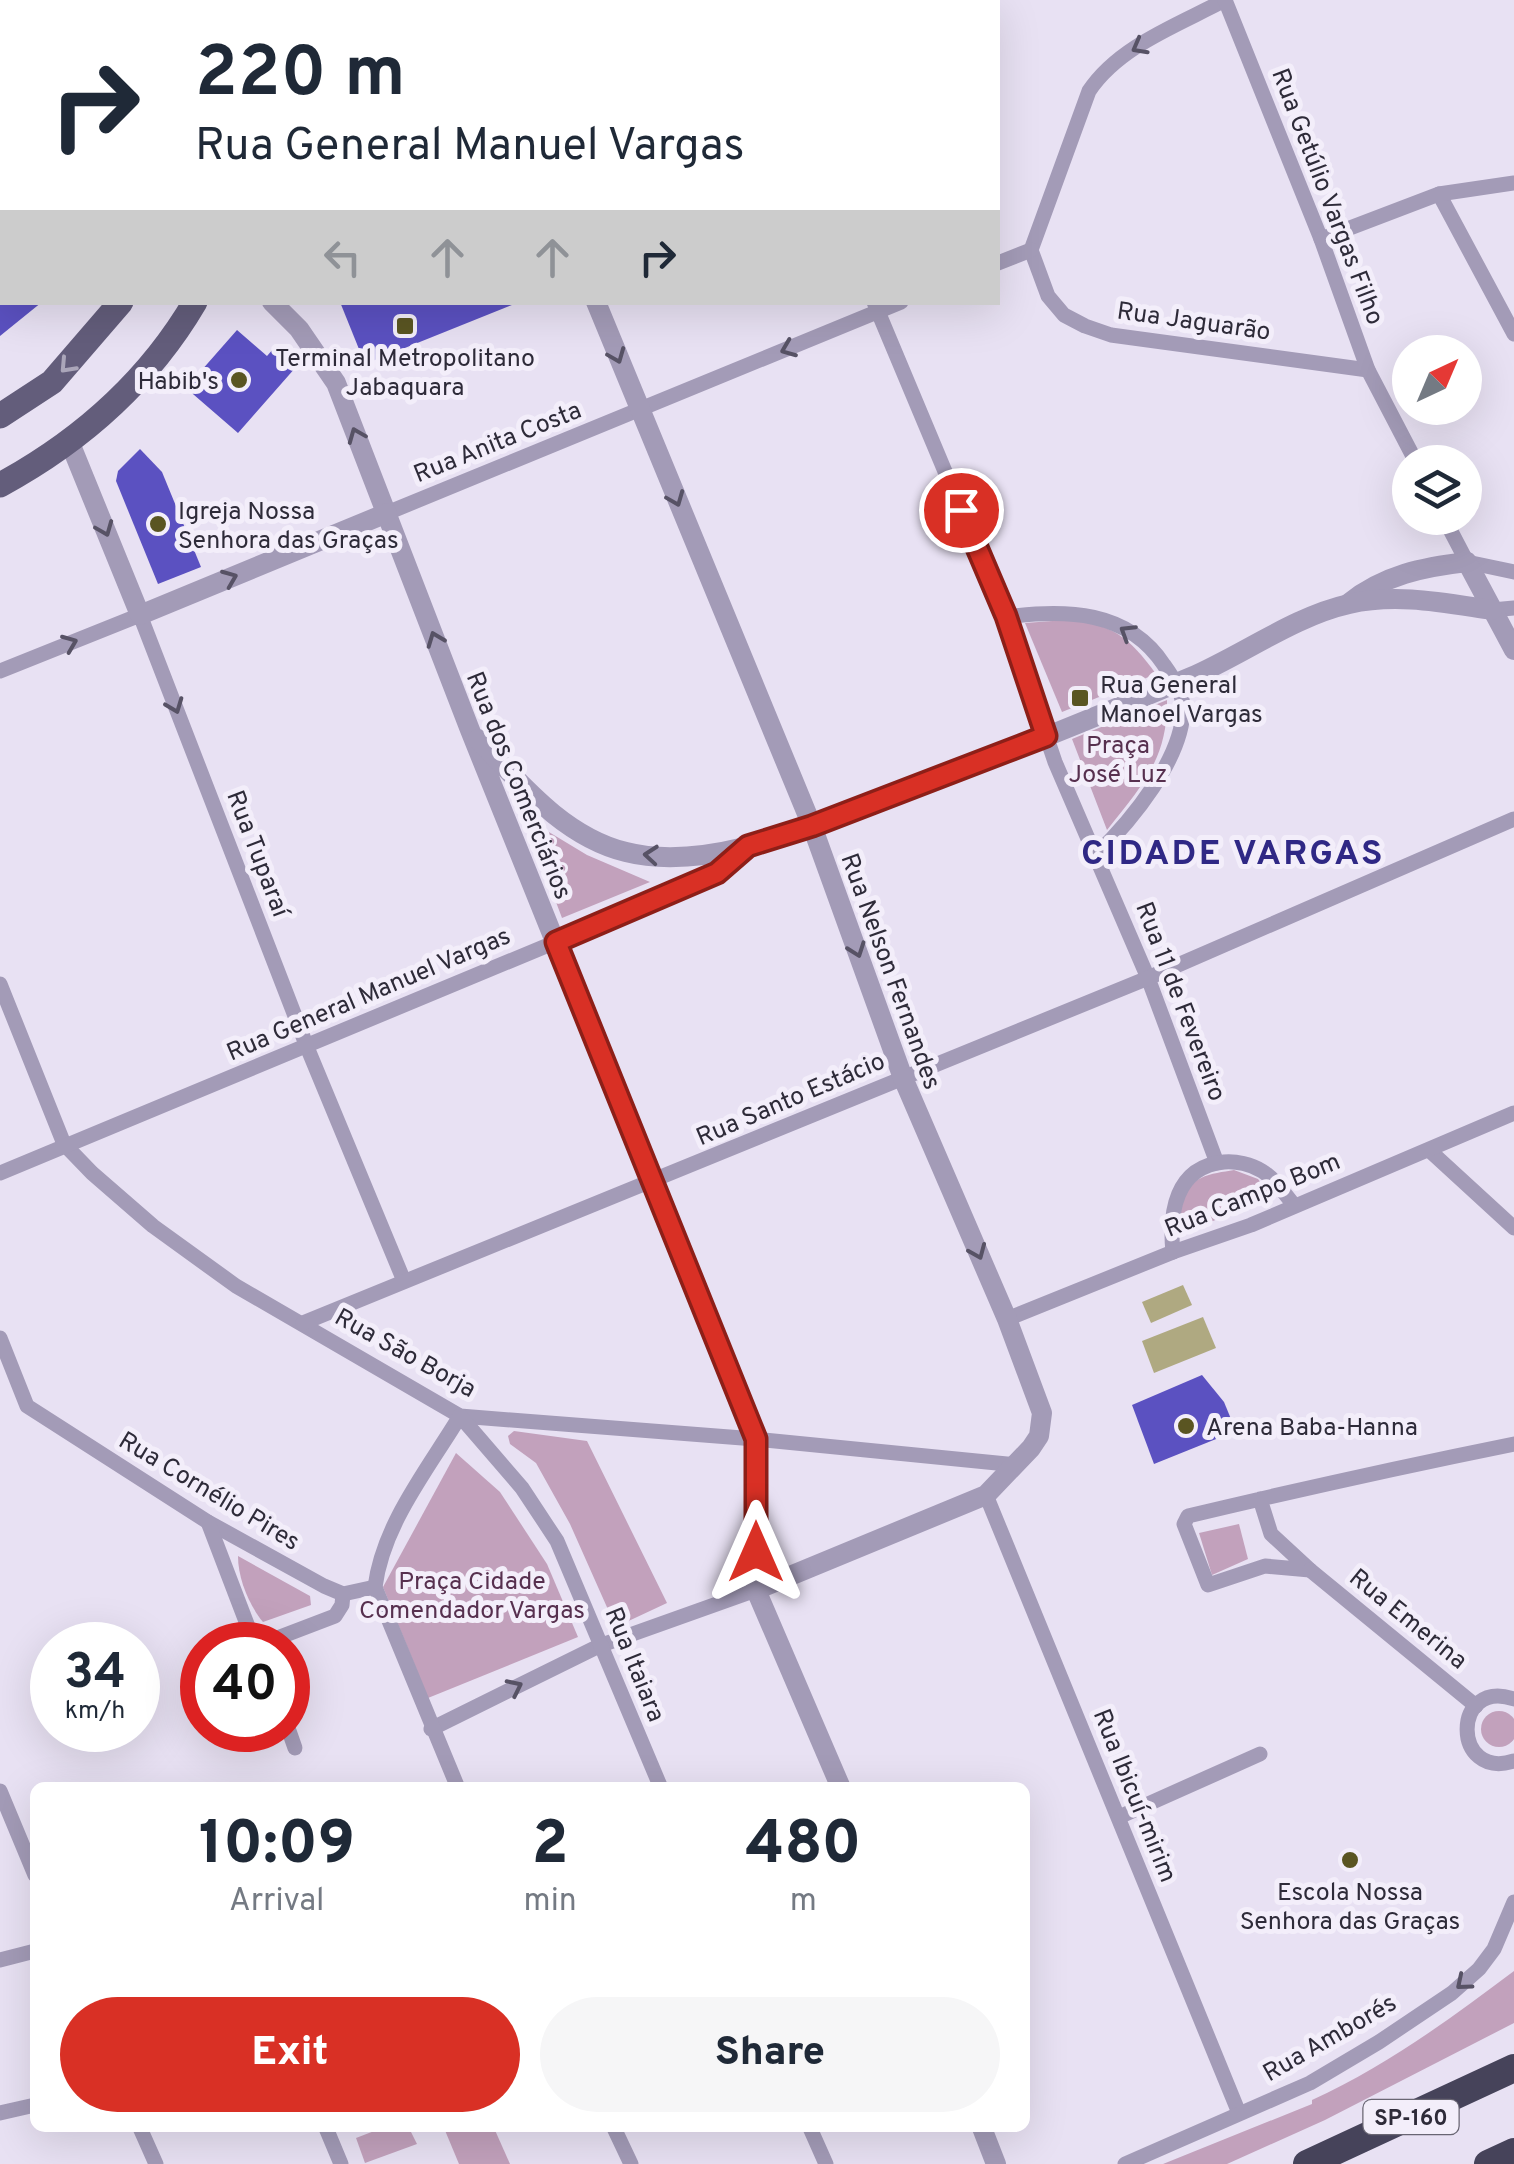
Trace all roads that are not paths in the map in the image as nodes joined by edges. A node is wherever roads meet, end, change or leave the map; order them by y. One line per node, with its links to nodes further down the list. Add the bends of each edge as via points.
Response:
1 (1225, 0): 4 (street, Rua Getúlio Vargas Filho); 5 (street, one-way to 5, via 1100,74)
2 (1514, 183): 3 (street)
3 (1439, 194): 4 (street); 12 (street)
4 (1322, 239): 13 (street, Rua Getúlio Vargas Filho)
5 (1030, 250): 6 (street); 13 (street, Rua Jaguarão, via 1048,296 1085,326)
6 (1000, 262)
7 (118, 305): 15 (main road, one-way to 15, via 52,382)
8 (194, 305): 16 (main road, via 136,384)
9 (275, 305): 19 (street, Rua dos Comerciários, one-way to 9, via 336,383)
10 (597, 305): 14 (street, Rua Nelson Fernandes, one-way to 14)
11 (876, 307): 14 (street, Rua Anita Costa, one-way to 14); 29 (street, Rua 11 de Fevereiro)
12 (1514, 334)
13 (1368, 370): 17 (street, Rua Getúlio Vargas Filho)
14 (639, 409): 19 (street, Rua Anita Costa); 36 (street, Rua Nelson Fernandes, one-way to 36)
15 (0, 416)
16 (70, 443): 18 (main road); 28 (street, Rua Tuparaí, one-way to 28)
17 (1407, 445)
18 (0, 485)
19 (387, 513): 28 (street, Rua Anita Costa, one-way to 19); 33 (street, Rua dos Comerciários, one-way to 19)
20 (1453, 535): 21 (street)
21 (1467, 562): 22 (street); 23 (street); 27 (street)
22 (1441, 565): 24 (street, via 1391,577); 25 (street, via 1431,589)
23 (1514, 572)
24 (1348, 604): 25 (street); 32 (street)
25 (1453, 604): 27 (street)
26 (1514, 608): 27 (street)
27 (1492, 610): 30 (street)
28 (140, 615): 31 (street, Rua Anita Costa, one-way to 28); 42 (street, Rua Tuparaí, one-way to 42)
29 (1006, 616): 32 (street, one-way to 29, via 1128,629 1094,615); 34 (street, Rua 11 de Fevereiro)
30 (1514, 650)
31 (0, 671)
32 (1176, 682): 34 (street); 38 (street, via 1183,705 1172,751 1145,804)
33 (470, 730): 37 (street, one-way to 33, via 660,857 594,840 534,797); 39 (street, Rua dos Comerciários)
34 (1046, 736): 36 (street); 38 (street, Rua 11 de Fevereiro)
35 (1514, 819): 40 (street, Rua Santo Estácio)
36 (812, 826): 37 (street); 43 (street, Rua Nelson Fernandes, one-way to 43)
37 (748, 846): 39 (street, Rua General Manuel Vargas, via 717,873)
38 (1096, 855): 40 (street, Rua 11 de Fevereiro)
39 (556, 942): 42 (street, Rua General Manuel Vargas); 49 (street, Rua dos Comerciários)
40 (1148, 978): 43 (street, Rua Santo Estácio); 47 (street, Rua 11 de Fevereiro)
41 (0, 984): 45 (street, Rua São Borja)
42 (307, 1047): 45 (street, Rua General Manuel Vargas); 53 (street, Rua Tuparaí)
43 (903, 1078): 49 (street, Rua Santo Estácio); 54 (street, Rua Nelson Fernandes, one-way to 54)
44 (1514, 1113): 46 (street, Rua Campo Bom)
45 (64, 1144): 48 (street, Rua General Manuel Vargas); 55 (street, Rua São Borja, via 154,1226 236,1286)
46 (1429, 1150): 50 (street, Rua Campo Bom); 51 (street)
47 (1217, 1163): 50 (street, via 1264,1172); 52 (street, via 1180,1189 1170,1223)
48 (0, 1173)
49 (651, 1183): 53 (street, Rua Santo Estácio); 58 (street, Rua dos Comerciários)
50 (1294, 1205): 52 (street, Rua Campo Bom)
51 (1514, 1228)
52 (1173, 1252): 54 (street, Rua Campo Bom)
53 (404, 1281): 55 (street, Rua Santo Estácio)
54 (1007, 1319): 60 (street, Rua Nelson Fernandes, via 1042,1423)
55 (303, 1323): 57 (street, Rua São Borja)
56 (0, 1338): 63 (street, Rua Cornélio Pires, via 27,1406)
57 (460, 1416): 58 (street, Rua São Borja); 65 (street, via 393,1526); 70 (street, Rua Itaiara, via 557,1541)
58 (756, 1439): 60 (street, Rua São Borja); 66 (street, Rua dos Comerciários)
59 (1514, 1444): 62 (street)
60 (1017, 1465): 61 (street, Rua Nelson Fernandes)
61 (994, 1488): 66 (street); 80 (street, Rua Ibicuí-mirim)
62 (1260, 1500): 64 (street, Rua Emerina, via 1272,1534); 64 (street, via 1186,1518 1205,1581 1211,1585 1265,1566)
63 (208, 1522): 67 (street, Rua Cornélio Pires); 68 (street)
64 (1310, 1570): 72 (street, Rua Emerina)
65 (375, 1587): 67 (street); 73 (street)
66 (756, 1590): 70 (street); 78 (street)
67 (344, 1594): 69 (street, via 335,1616)
68 (248, 1622)
69 (310, 1625)
70 (600, 1646): 73 (street, one-way to 70); 77 (street, Rua Itaiara)
71 (1514, 1699): 72 (street, via 1498,1696)
72 (1476, 1706): 75 (street, via 1466,1728 1473,1750 1493,1763)
73 (431, 1729): 76 (street)
74 (1260, 1754): 80 (street)
75 (1514, 1760)
76 (455, 1782)
77 (658, 1782)
78 (838, 1782)
79 (0, 1791): 81 (street)
80 (1119, 1817): 88 (street, Rua Ibicuí-mirim)
81 (30, 1864)
82 (1514, 1902): 88 (street, Rua Amborés, one-way to 88, via 1494,1949 1452,1993 1310,2083)
83 (30, 1952): 84 (street)
84 (0, 1960)
85 (1514, 2068): 101 (highway, SP-160)
86 (30, 2106): 87 (street)
87 (0, 2112)
88 (1240, 2113): 100 (street, Rua Amborés)
89 (142, 2132): 95 (street)
90 (328, 2132): 96 (street)
91 (616, 2132): 97 (street)
92 (812, 2132): 98 (street)
93 (984, 2132): 99 (street)
94 (1514, 2152): 102 (highway)
95 (156, 2164)
96 (341, 2164)
97 (631, 2164)
98 (826, 2164)
99 (996, 2164)
100 (1126, 2164)
101 (1307, 2164)
102 (1488, 2164)

